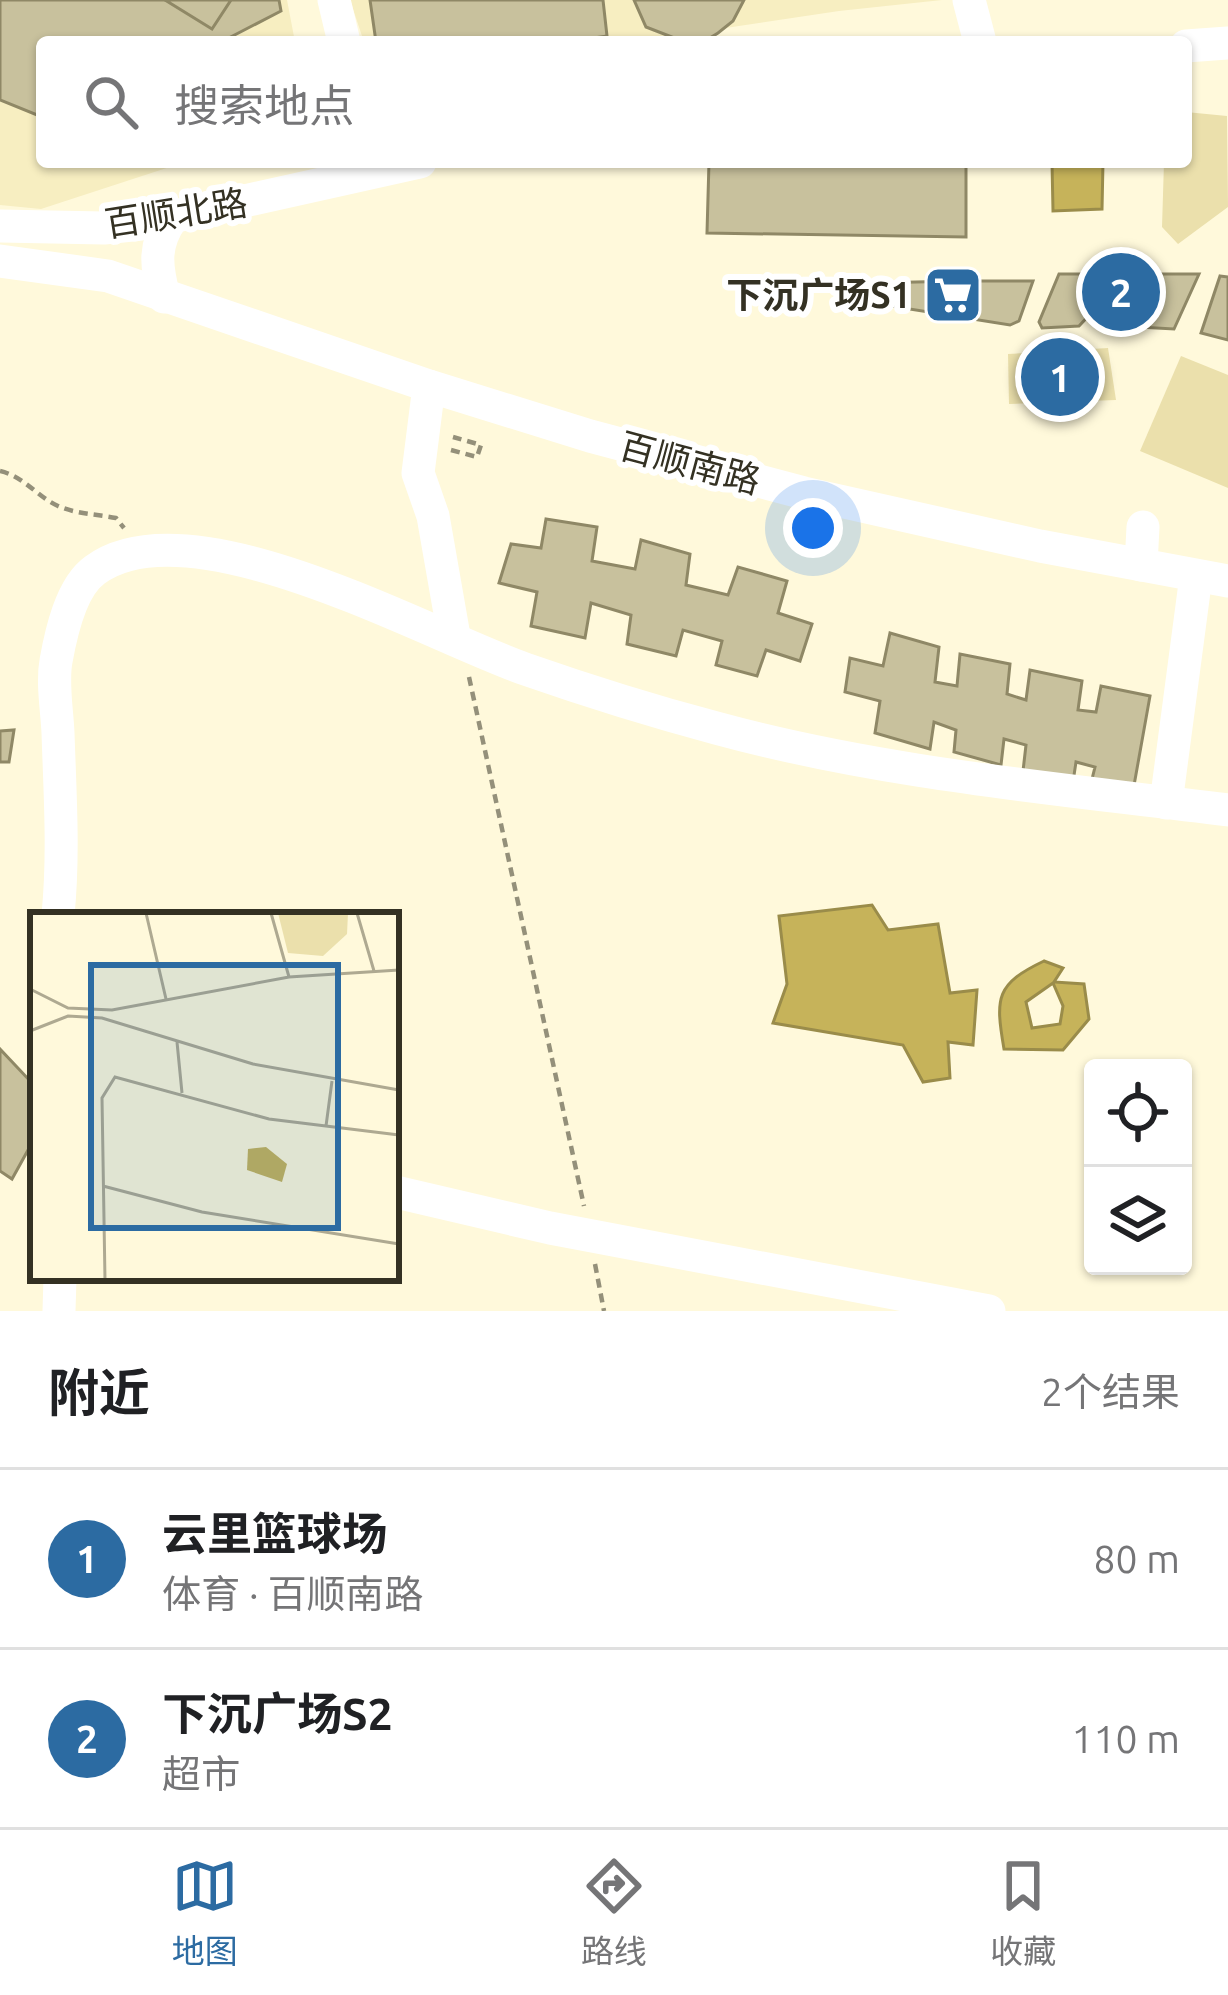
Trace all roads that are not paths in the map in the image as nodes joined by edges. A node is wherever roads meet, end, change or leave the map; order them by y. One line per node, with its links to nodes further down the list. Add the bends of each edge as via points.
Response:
1 (334, 0): 3 (street)
2 (968, 0): 4 (street)
3 (343, 36)
4 (978, 36)
5 (1228, 43): 6 (street)
6 (1192, 46)
7 (370, 168): 8 (street, 百顺北路)
8 (172, 218): 9 (street, 百顺北路, via 104,228); 11 (street, via 156,254)
9 (0, 226)
10 (0, 261): 11 (street, 百顺北路, via 108,276)
11 (164, 297): 12 (street, 百顺南路)
12 (429, 386): 14 (street, 百顺南路, via 804,493); 16 (street, via 418,473)
13 (1143, 526): 14 (street)
14 (1141, 565): 15 (street, 百顺南路)
15 (1212, 579): 17 (street)
16 (460, 648): 17 (street, via 717,728 883,767); 19 (street, via 313,581 230,559 174,550 120,556 91,572 73,602 56,664)
17 (1166, 803): 18 (street)
18 (1228, 810)
19 (58, 912)
20 (399, 1193): 23 (street)
21 (60, 1281): 22 (street)
22 (58, 1311)
23 (989, 1311)

